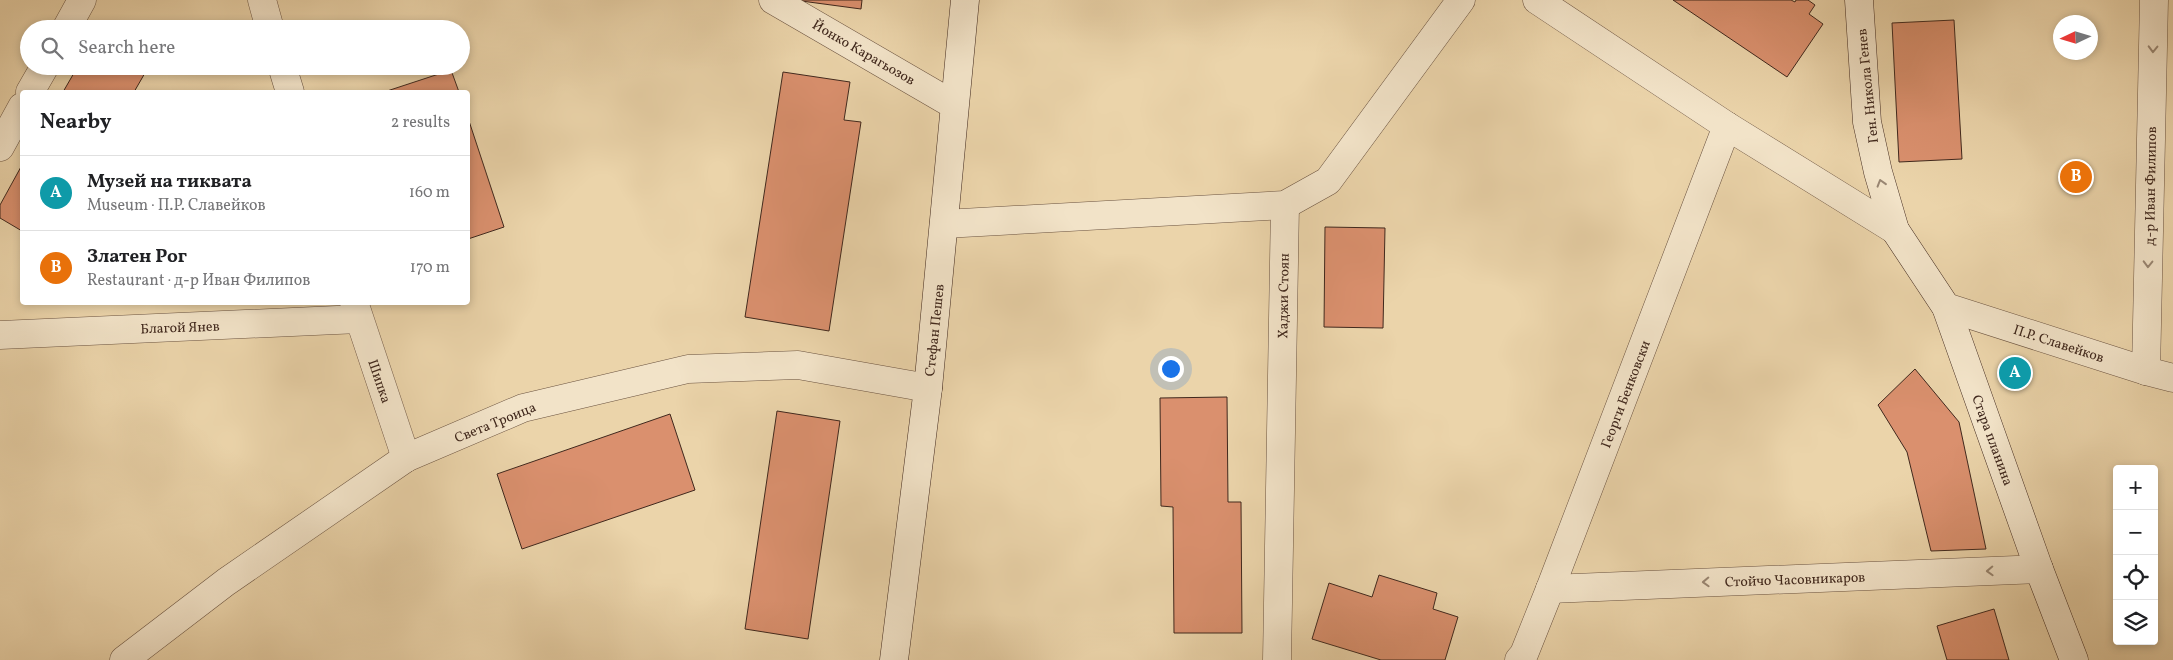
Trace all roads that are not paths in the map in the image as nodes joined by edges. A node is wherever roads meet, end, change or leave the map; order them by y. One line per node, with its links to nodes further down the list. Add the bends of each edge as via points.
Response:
1 (82, 0): 9 (street)
2 (262, 0): 10 (street)
3 (773, 0): 16 (street, Йонко Карагьозов)
4 (965, 0): 16 (street, Стефан Пешев)
5 (1461, 0): 20 (street, via 1328,181)
6 (1537, 0): 18 (street)
7 (1858, 0): 22 (street, Ген. Никола Генев, one-way to 7, via 1878,172 1868,122)
8 (2154, 0): 15 (street, д-р Иван Филипов, one-way to 15)
9 (71, 20)
10 (268, 20)
11 (40, 75): 13 (street)
12 (285, 75): 14 (street)
13 (31, 90)
14 (289, 90)
15 (2162, 91): 26 (street, д-р Иван Филипов, one-way to 26)
16 (954, 105): 21 (street, Стефан Пешев)
17 (20, 111): 19 (street)
18 (1727, 126): 22 (street); 31 (street, Георги Бенковски)
19 (0, 148)
20 (1285, 206): 21 (street); 34 (street, Хаджи Стоян)
21 (944, 224): 28 (street, Стефан Пешев)
22 (1896, 230): 23 (street, Стара планина)
23 (1946, 307): 26 (street, П.Р. Славейков); 30 (street, Стара планина)
24 (357, 311): 25 (street, Благой Янев); 29 (street, Шипка)
25 (0, 335)
26 (2146, 371): 27 (street, П.Р. Славейков)
27 (2173, 378)
28 (928, 388): 29 (street, Света Троица, via 798,365 688,369 523,408); 33 (street, Стефан Пешев)
29 (406, 458): 32 (street, Света Троица, via 226,582)
30 (2039, 569): 31 (street, Стойчо Часовникаров, one-way to 31); 36 (street, Стара планина)
31 (1550, 588): 35 (street, Георги Бенковски)
32 (124, 660)
33 (894, 660)
34 (1277, 660)
35 (1519, 660)
36 (2074, 660)

